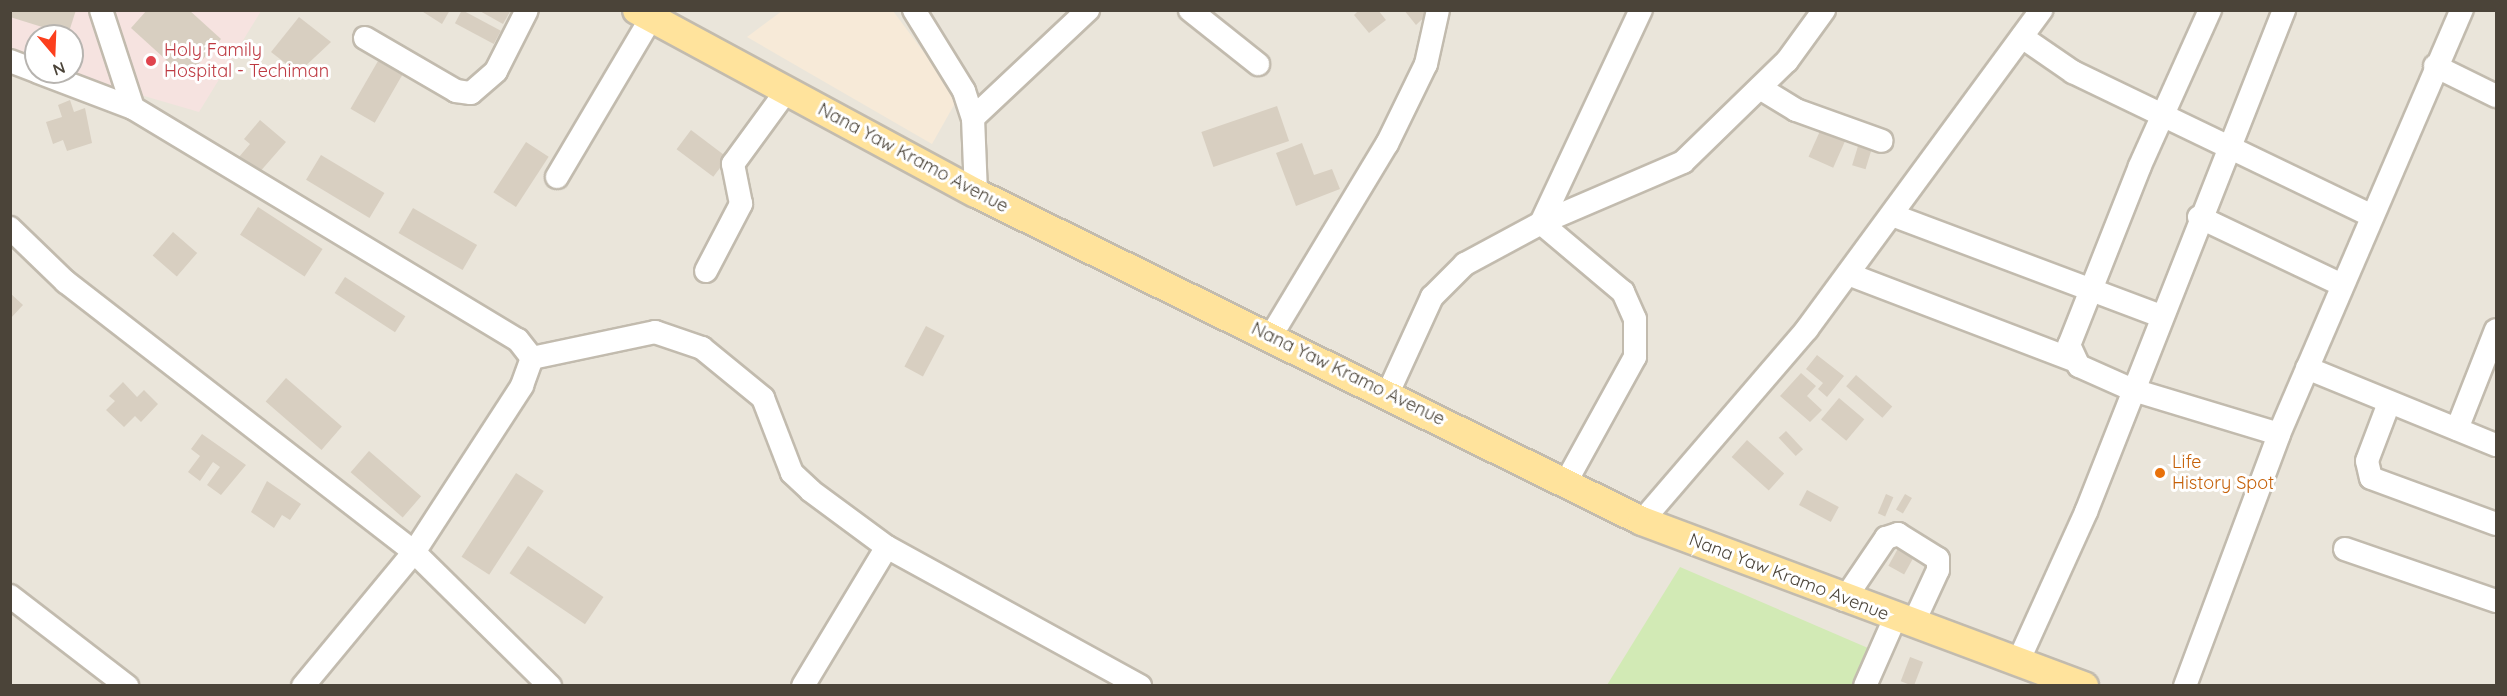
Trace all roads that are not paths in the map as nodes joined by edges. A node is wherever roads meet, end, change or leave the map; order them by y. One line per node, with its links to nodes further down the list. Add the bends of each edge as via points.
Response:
1 (100, 10): 22 (street)
2 (527, 10): 15 (street, via 496,71 471,93 456,91)
3 (914, 10): 24 (street, via 954,70)
4 (1088, 10): 24 (street)
5 (1190, 10): 16 (street)
6 (1438, 10): 40 (street, via 1426,64 1387,144)
7 (1641, 10): 32 (street)
8 (1824, 10): 19 (street, via 1787,61)
9 (2041, 10): 14 (street)
10 (2210, 10): 23 (street)
11 (2462, 10): 17 (street)
12 (2284, 11): 26 (street)
13 (644, 14): 20 (main road, Nana Yaw Kramo Avenue); 27 (street)
14 (2022, 37): 23 (street, via 2073,72); 29 (street)
15 (365, 38)
16 (1258, 64)
17 (2435, 66): 21 (street); 30 (street)
18 (69, 84): 22 (street)
19 (1760, 88): 25 (street, via 1796,110); 32 (street, via 1683,162)
20 (787, 90): 28 (main road, Nana Yaw Kramo Avenue); 34 (street, via 733,164 741,204)
21 (2496, 96)
22 (133, 108): 41 (street, via 499,328 518,340)
23 (2163, 114): 26 (street); 37 (street)
24 (973, 118): 28 (street)
25 (1882, 141)
26 (2227, 146): 30 (street); 31 (street)
27 (557, 177)
28 (976, 193): 40 (main road, Nana Yaw Kramo Avenue)
29 (1892, 215): 35 (street); 37 (street)
30 (2372, 216): 36 (street)
31 (2199, 217): 36 (street); 38 (street)
32 (1541, 223): 45 (street, via 1465,264 1432,297); 50 (street, via 1623,292 1635,319 1635,357)
33 (10, 228): 55 (street, via 66,282)
34 (706, 271)
35 (1848, 274): 42 (street); 51 (street, via 1807,329)
36 (2342, 285): 43 (street)
37 (2091, 292): 38 (street); 42 (street, via 2069,345)
38 (2160, 316): 44 (street)
39 (2496, 330): 47 (street)
40 (1271, 336): 45 (main road, Nana Yaw Kramo Avenue)
41 (532, 358): 53 (street, via 655,332 702,348 763,398 792,473); 55 (street, via 522,386)
42 (2071, 359): 44 (street)
43 (2307, 368): 46 (street); 48 (street)
44 (2133, 390): 48 (street); 60 (street, via 2086,512)
45 (1388, 393): 50 (main road, Nana Yaw Kramo Avenue)
46 (2389, 403): 47 (street); 52 (street, via 2367,461 2371,478)
47 (2457, 429): 49 (street)
48 (2279, 434): 68 (street)
49 (2496, 445)
50 (1566, 482): 51 (main road, Nana Yaw Kramo Avenue)
51 (1641, 521): 57 (main road, Nana Yaw Kramo Avenue)
52 (2496, 525)
53 (887, 547): 64 (street); 65 (street)
54 (2345, 549): 58 (street)
55 (414, 552): 62 (street); 63 (street)
56 (10, 596): 61 (street)
57 (1844, 600): 59 (main road, Nana Yaw Kramo Avenue); 59 (street, via 1886,538 1898,534 1938,559 1938,570)
58 (2496, 601)
59 (1904, 621): 60 (main road, Nana Yaw Kramo Avenue); 66 (street)
60 (2018, 662): 67 (main road, Nana Yaw Kramo Avenue)
61 (127, 686)
62 (303, 686)
63 (550, 686)
64 (803, 686)
65 (1140, 686)
66 (1865, 686)
67 (2084, 686)
68 (2185, 686)

